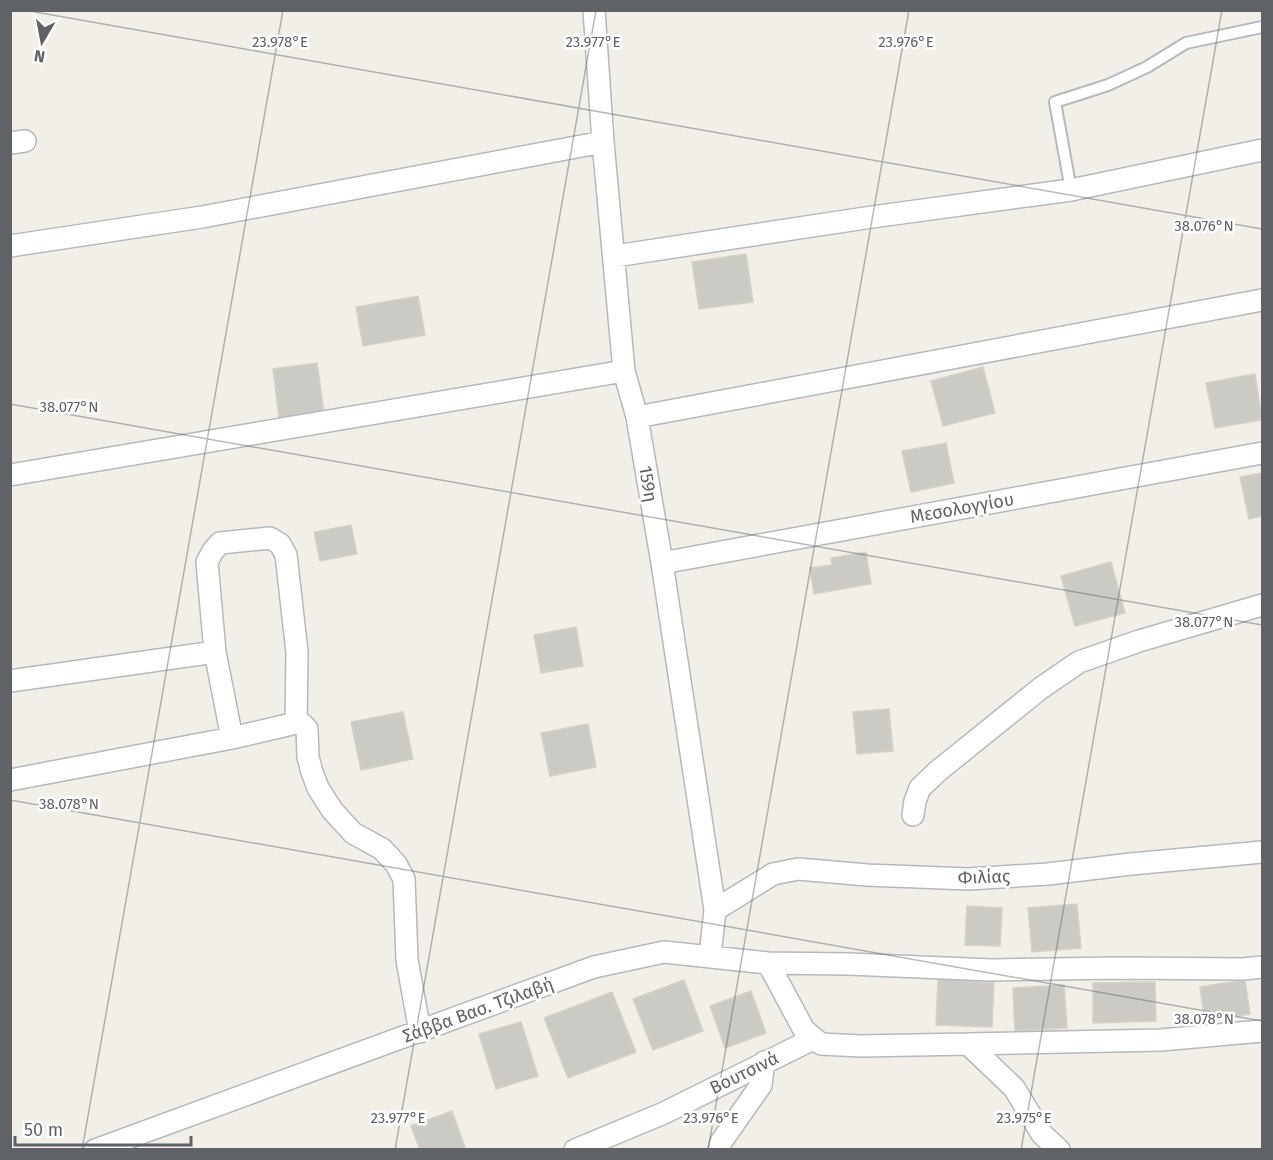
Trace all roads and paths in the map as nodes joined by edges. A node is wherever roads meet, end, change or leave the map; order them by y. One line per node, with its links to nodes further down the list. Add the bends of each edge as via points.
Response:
1 (594, 10): 3 (street, 159η)
2 (1263, 27): 5 (lane, via 1186,43 1108,85 1055,102)
3 (603, 142): 6 (street, via 202,217); 7 (street, 159η)
4 (1263, 150): 5 (street)
5 (1071, 190): 7 (street)
6 (10, 246)
7 (615, 256): 9 (street, 159η)
8 (1263, 300): 10 (street)
9 (624, 372): 10 (street, 159η); 12 (street)
10 (637, 417): 13 (street, 159η)
11 (1263, 453): 13 (street, Μεσολογγίου)
12 (10, 475)
13 (662, 563): 22 (street, 159η)
14 (1263, 605): 20 (street, via 1079,662 938,771 920,788)
15 (215, 652): 16 (street); 17 (street, via 207,562 220,543 270,538 280,544 286,555 297,652); 18 (street)
16 (10, 681)
17 (296, 723): 18 (street); 27 (street, via 307,729 312,772 332,810 353,833 382,849 404,879 408,960)
18 (231, 738): 19 (street)
19 (10, 780)
20 (913, 814)
21 (1263, 852): 22 (street, Φιλίας, via 968,879 798,869 773,874)
22 (715, 910): 23 (street, 159η)
23 (710, 956): 24 (street, Σάββα Βασ. Τζιλαβή); 27 (street, Σάββα Βασ. Τζιλαβή, via 664,952 594,967)
24 (768, 963): 25 (street, Σάββα Βασ. Τζιλαβή, via 992,970); 28 (street, via 804,1030)
25 (1263, 967)
26 (1263, 1031): 29 (street, via 1161,1040)
27 (420, 1032): 31 (street, Σάββα Βασ. Τζιλαβή)
28 (822, 1042): 29 (street); 30 (street, Βουτσινά)
29 (968, 1044): 34 (street, via 1014,1088 1042,1134)
30 (764, 1062): 32 (street, Βουτσινά, via 664,1113); 33 (street, via 761,1085)
31 (95, 1149)
32 (575, 1149)
33 (719, 1149)
34 (1059, 1149)

